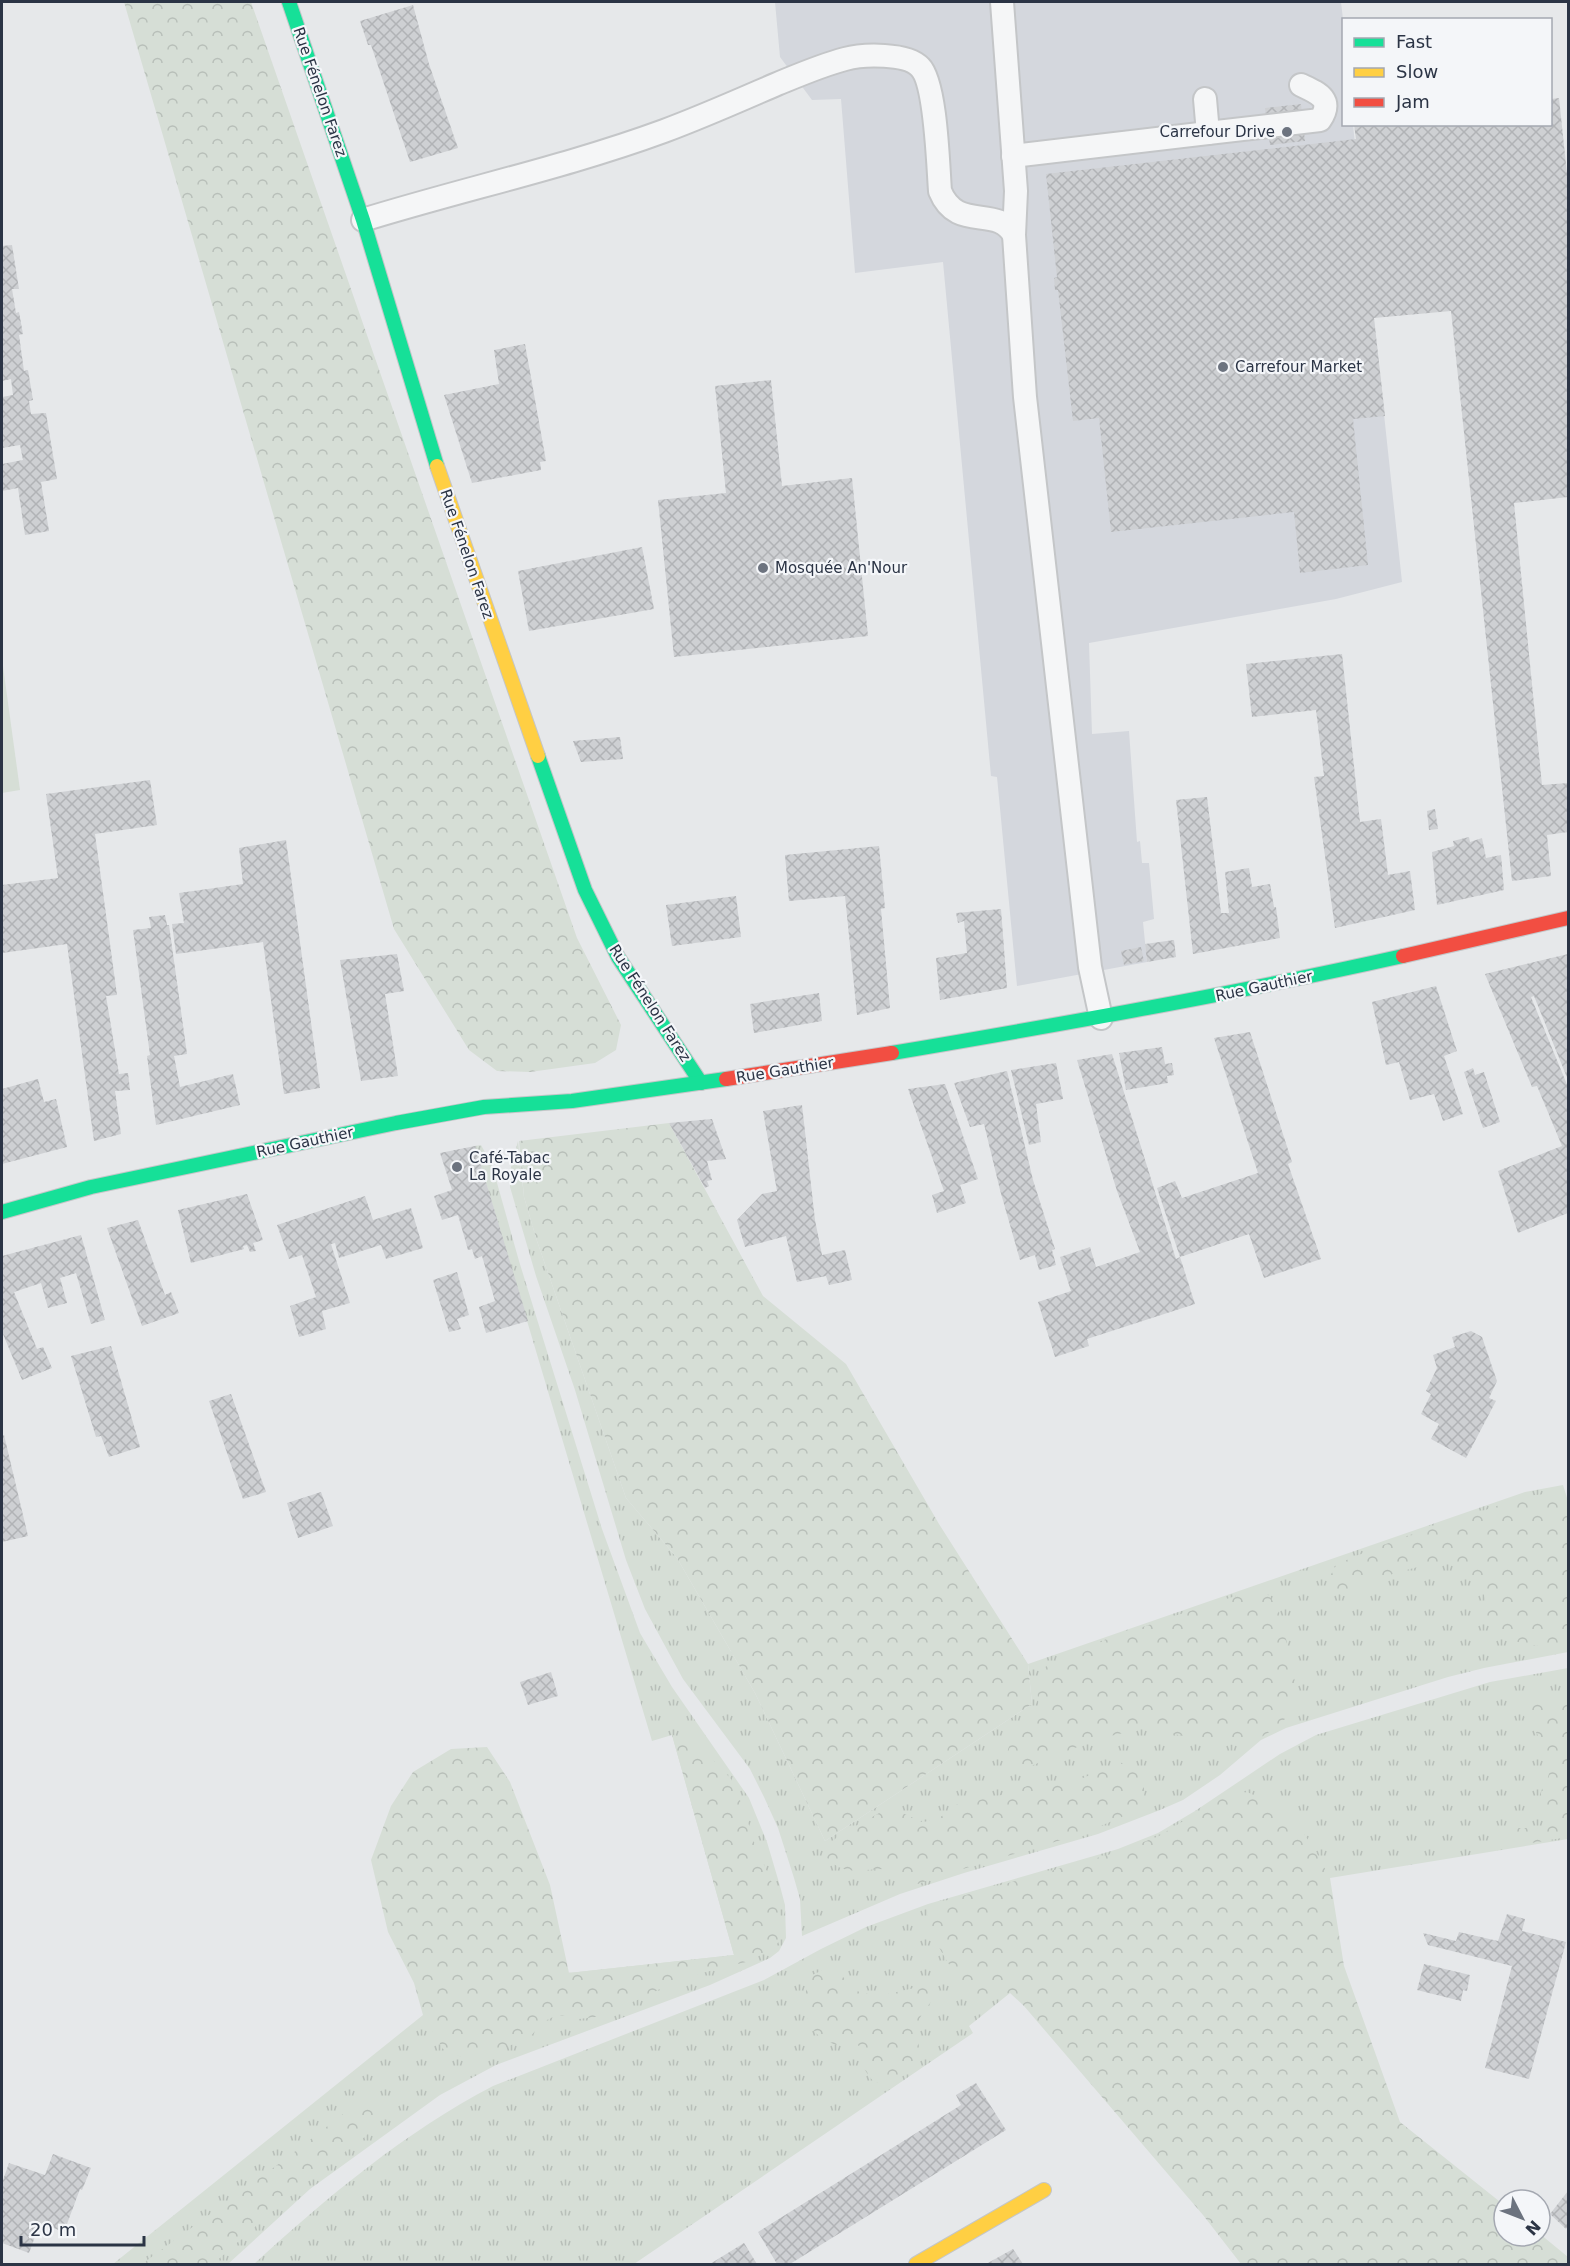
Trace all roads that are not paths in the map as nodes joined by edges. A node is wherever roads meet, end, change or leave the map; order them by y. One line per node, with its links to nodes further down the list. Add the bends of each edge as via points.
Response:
1 (289, 2): 7 (street, Rue Fénelon Farez)
2 (1002, 2): 6 (lane)
3 (1301, 86): 5 (lane, via 1325,100 1320,120)
4 (1205, 99): 5 (lane)
5 (1209, 134): 6 (lane)
6 (1013, 156): 8 (lane)
7 (363, 220): 8 (lane, via 612,148 809,71 867,55 899,58 921,67 931,91 943,199 949,208 960,213 1004,222); 11 (street, Rue Fénelon Farez, via 440,477 585,890 618,957)
8 (1014, 235): 10 (lane, via 1025,397 1089,958)
9 (1569, 918): 10 (street, Rue Gauthier, via 1279,984)
10 (1101, 1018): 11 (street, Rue Gauthier)
11 (701, 1083): 12 (street, Rue Gauthier, via 572,1101 484,1107 91,1187)
12 (2, 1212)
13 (1044, 2190): 14 (street)
14 (916, 2265)

